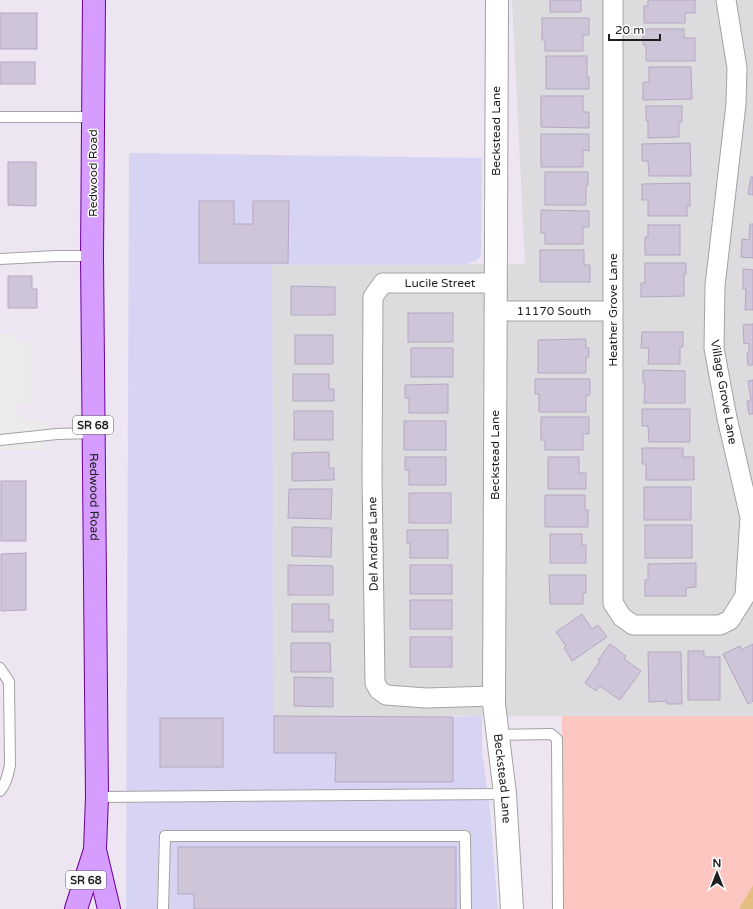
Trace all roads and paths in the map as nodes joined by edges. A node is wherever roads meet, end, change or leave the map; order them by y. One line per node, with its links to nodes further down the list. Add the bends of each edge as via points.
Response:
1 (94, 0): 6 (main road, Redwood Road / SR 68)
2 (497, 0): 10 (street, Beckstead Lane)
3 (613, 0): 12 (street, Heather Grove Lane)
4 (726, 0): 15 (street, Village Grove Lane, via 737,68 737,90 715,286 714,348 750,517 745,596 730,620 720,625 633,625)
5 (0, 117): 6 (lane)
6 (93, 117): 7 (main road, Redwood Road / SR 68)
7 (92, 256): 8 (lane); 13 (main road, Redwood Road / SR 68)
8 (0, 259)
9 (383, 283): 10 (street, Lucile Street); 17 (street, Del Andrae Lane, via 372,297 375,682 378,690 386,696)
10 (496, 283): 11 (street, Beckstead Lane)
11 (496, 311): 12 (street, 11170 South); 17 (street, Beckstead Lane)
12 (613, 311): 15 (street, Heather Grove Lane, via 613,603)
13 (93, 433): 14 (lane); 21 (main road, Redwood Road / SR 68)
14 (0, 440)
15 (622, 617)
16 (0, 668): 19 (lane, via 9,682 10,765 8,777)
17 (494, 696): 18 (street, Beckstead Lane)
18 (498, 735): 20 (street, Beckstead Lane); 28 (lane, via 551,734 557,739)
19 (0, 791)
20 (505, 794): 21 (lane); 27 (street, Beckstead Lane)
21 (97, 797): 22 (main road, Redwood Road / SR 68)
22 (96, 850): 23 (main road, Redwood Road / SR 68); 24 (main road, Redwood Road / SR 68)
23 (76, 909)
24 (109, 909)
25 (163, 909): 26 (lane, via 165,836 465,836)
26 (466, 909)
27 (512, 909)
28 (558, 909)

